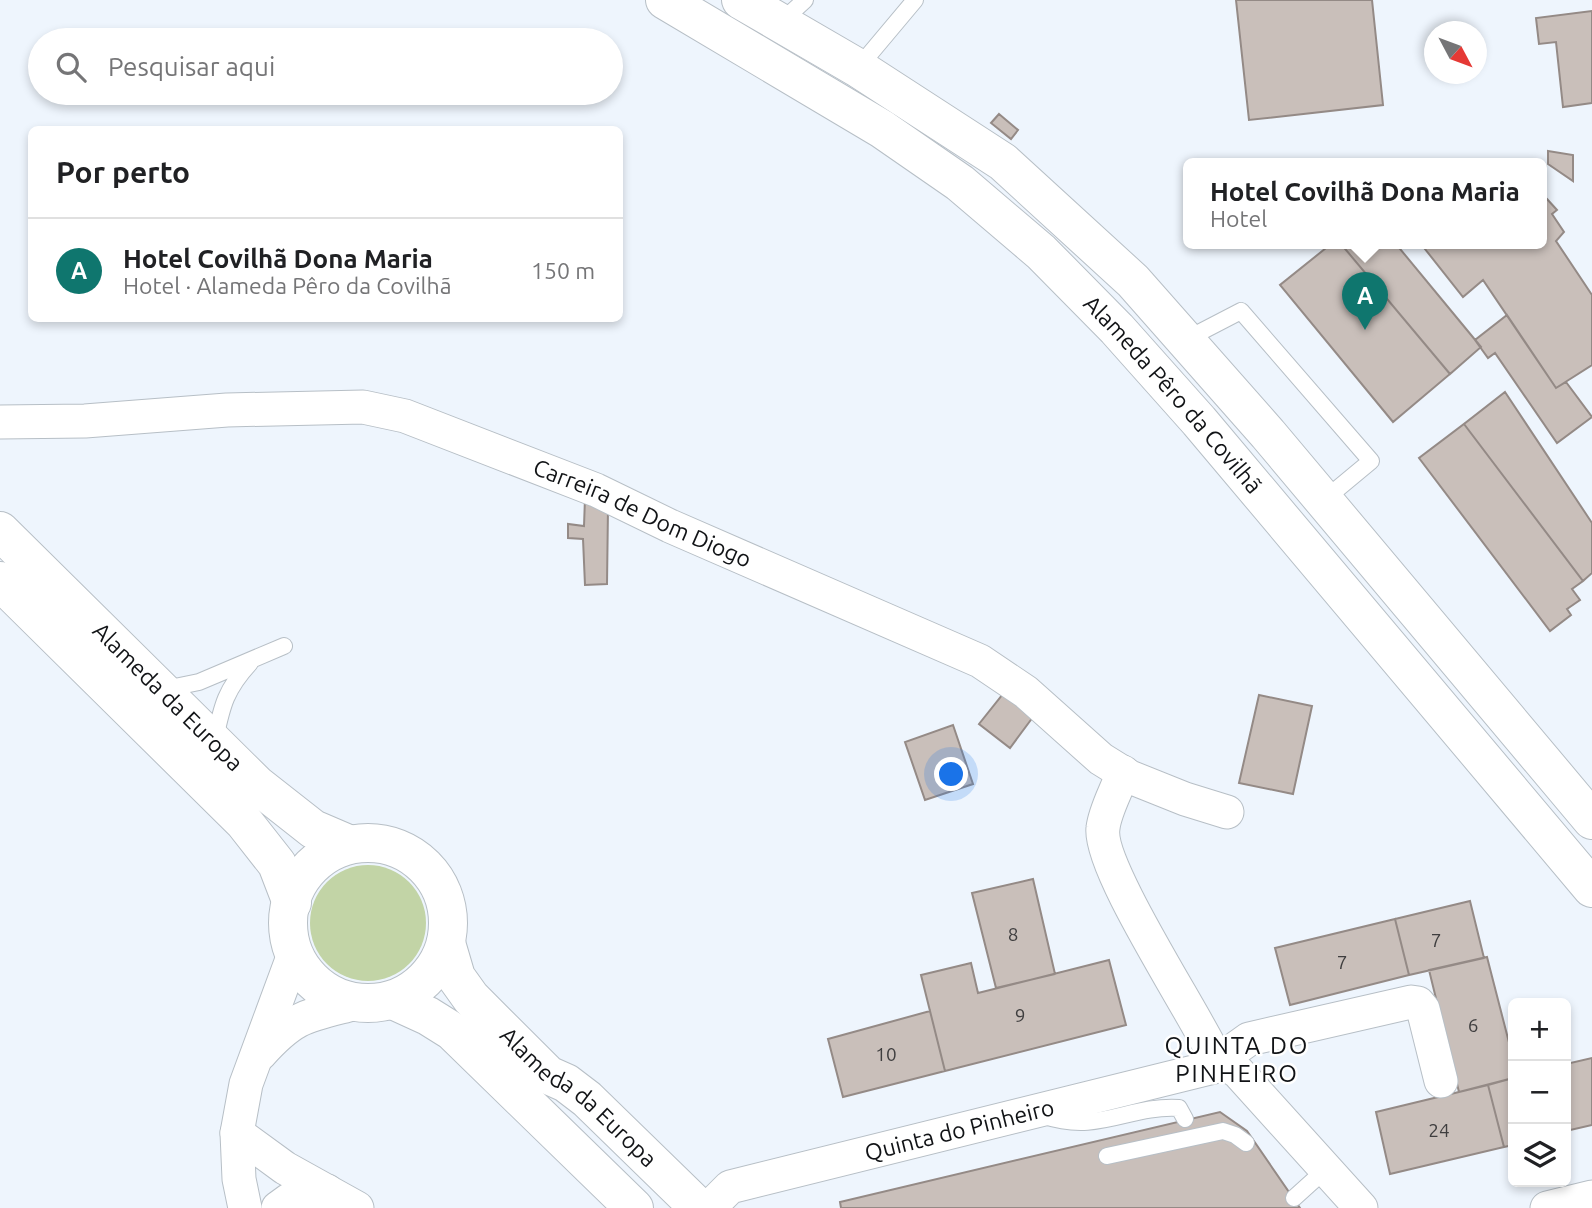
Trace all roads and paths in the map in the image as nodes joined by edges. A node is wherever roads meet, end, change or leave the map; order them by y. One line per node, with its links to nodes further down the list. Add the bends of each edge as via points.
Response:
1 (664, 0): 19 (main road, Alameda Pêro da Covilhã, via 882,129 960,183 1041,251 1199,421)
2 (741, 0): 4 (main road, Alameda Pêro da Covilhã)
3 (915, 0): 5 (lane)
4 (793, 11): 5 (main road, Alameda Pêro da Covilhã)
5 (858, 68): 6 (main road, Alameda Pêro da Covilhã, via 1003,162 1133,281)
6 (1187, 339): 8 (main road, Alameda Pêro da Covilhã); 8 (lane, via 1241,310 1371,461)
7 (0, 422): 15 (street, Carreira de Dom Diogo, via 362,407 405,416 596,490 980,660)
8 (1324, 500): 17 (main road, Alameda Pêro da Covilhã)
9 (0, 531): 13 (main road, Alameda da Europa)
10 (0, 581): 20 (main road, Alameda da Europa, via 244,822 277,864)
11 (284, 646): 12 (lane)
12 (254, 659): 13 (lane, via 199,682); 14 (lane, via 232,683)
13 (161, 690): 14 (main road, Alameda da Europa)
14 (214, 743): 18 (main road, Alameda da Europa, via 294,815)
15 (1123, 772): 16 (street, Carreira de Dom Diogo); 26 (street, via 1102,830 1107,855 1153,947)
16 (1227, 812)
17 (1592, 820)
18 (348, 844): 20 (main road, Alameda da Europa, via 310,866); 21 (main road, Alameda da Europa, via 395,847 418,859 435,877 444,898 449,920)
19 (1592, 888)
20 (292, 903): 22 (main road, Alameda da Europa, via 288,931)
21 (446, 943): 23 (main road, Alameda da Europa, via 440,960 425,978); 41 (main road, Alameda da Europa, via 456,977 471,998 548,1075 587,1099)
22 (294, 954): 24 (main road, Alameda da Europa, via 317,986); 25 (street)
23 (393, 1000): 24 (main road, Alameda da Europa); 40 (main road, Alameda da Europa, via 452,1031)
24 (353, 1003): 25 (street, via 317,1010 299,1019)
25 (259, 1056): 30 (street, via 246,1084)
26 (1222, 1064): 27 (street, via 1249,1039 1411,1002 1423,1009); 28 (street, Quinta do Pinheiro); 33 (street, via 1238,1072)
27 (1441, 1082)
28 (1029, 1111): 29 (lane, via 1066,1123 1099,1123 1171,1107 1179,1108); 42 (street, Quinta do Pinheiro, via 730,1188)
29 (1185, 1119)
30 (237, 1133): 34 (street); 37 (street)
31 (1246, 1143): 32 (lane, via 1223,1131)
32 (1107, 1156)
33 (1325, 1170): 36 (lane); 43 (street)
34 (327, 1191): 38 (street, via 289,1200); 39 (street)
35 (1592, 1197): 44 (street)
36 (1294, 1198)
37 (245, 1208)
38 (278, 1208)
39 (357, 1208)
40 (634, 1208)
41 (699, 1208)
42 (709, 1208)
43 (1361, 1208)
44 (1547, 1208)

